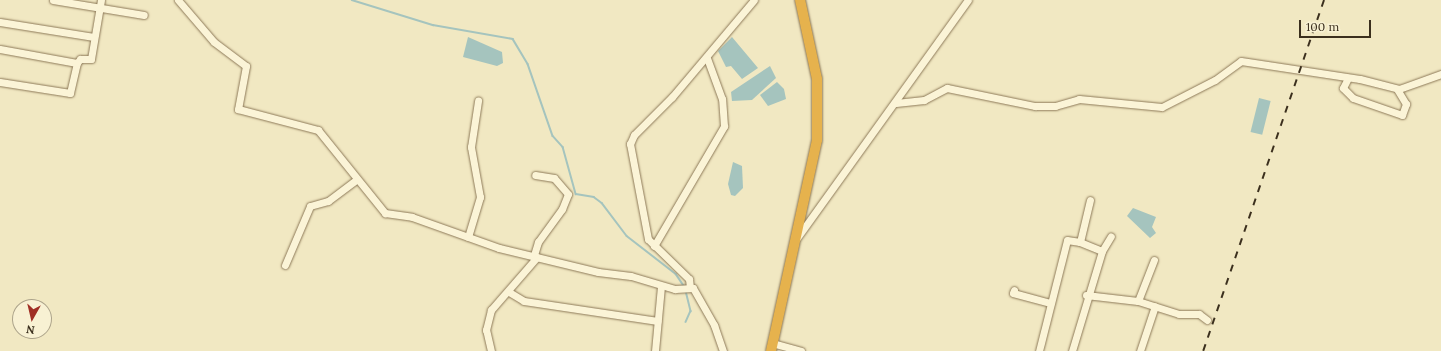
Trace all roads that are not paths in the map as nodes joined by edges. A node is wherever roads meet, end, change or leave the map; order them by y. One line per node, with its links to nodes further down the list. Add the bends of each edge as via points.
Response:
1 (53, 0): 6 (street)
2 (178, 0): 20 (street, via 214,42 246,66 238,109 315,128)
3 (754, 0): 11 (street)
4 (800, 0): 24 (highway, via 814,61 819,124)
5 (968, 0): 18 (street)
6 (100, 4): 7 (street); 9 (street)
7 (144, 15)
8 (0, 22): 9 (street)
9 (94, 37): 12 (street, via 91,59 80,59)
10 (0, 49): 12 (street)
11 (707, 58): 26 (street, via 722,99 724,126); 26 (street, via 644,123 630,144 648,239)
12 (77, 62): 15 (street, via 70,93)
13 (1441, 74): 16 (street)
14 (1348, 78): 16 (street); 16 (street, via 1343,88 1353,98 1402,115 1406,104); 18 (street, via 1241,61 1215,80 1162,107 1079,99 1055,106 1035,106 947,88 924,100)
15 (0, 82)
16 (1397, 89)
17 (478, 101): 23 (street, via 471,147 480,197)
18 (896, 103): 24 (street)
19 (535, 175): 28 (street, via 554,178 568,194 538,242)
20 (357, 179): 23 (street, via 385,213 412,217); 30 (street, via 328,201 310,206)
21 (1090, 200): 25 (street)
22 (1112, 236): 27 (street)
23 (468, 237): 28 (street)
24 (794, 242): 41 (highway)
25 (1080, 242): 27 (street); 37 (street, via 1067,240)
26 (654, 246): 32 (street, via 689,279)
27 (1102, 251): 35 (street)
28 (536, 256): 31 (street, via 598,272 631,276); 34 (street)
29 (1154, 260): 36 (street)
30 (285, 265)
31 (661, 286): 32 (street, via 675,289); 40 (street)
32 (690, 288): 44 (street, via 706,308)
33 (1014, 290): 37 (street, via 1013,293)
34 (509, 292): 40 (street, via 524,301); 42 (street, via 495,305 487,321)
35 (1086, 295): 36 (street); 47 (street)
36 (1138, 301): 38 (street)
37 (1050, 303): 46 (street)
38 (1155, 306): 39 (street, via 1179,314 1199,314); 48 (street)
39 (1207, 320)
40 (658, 321): 43 (street)
41 (772, 347): 45 (street)
42 (491, 351)
43 (655, 351)
44 (723, 351)
45 (801, 351)
46 (1039, 351)
47 (1072, 351)
48 (1140, 351)

